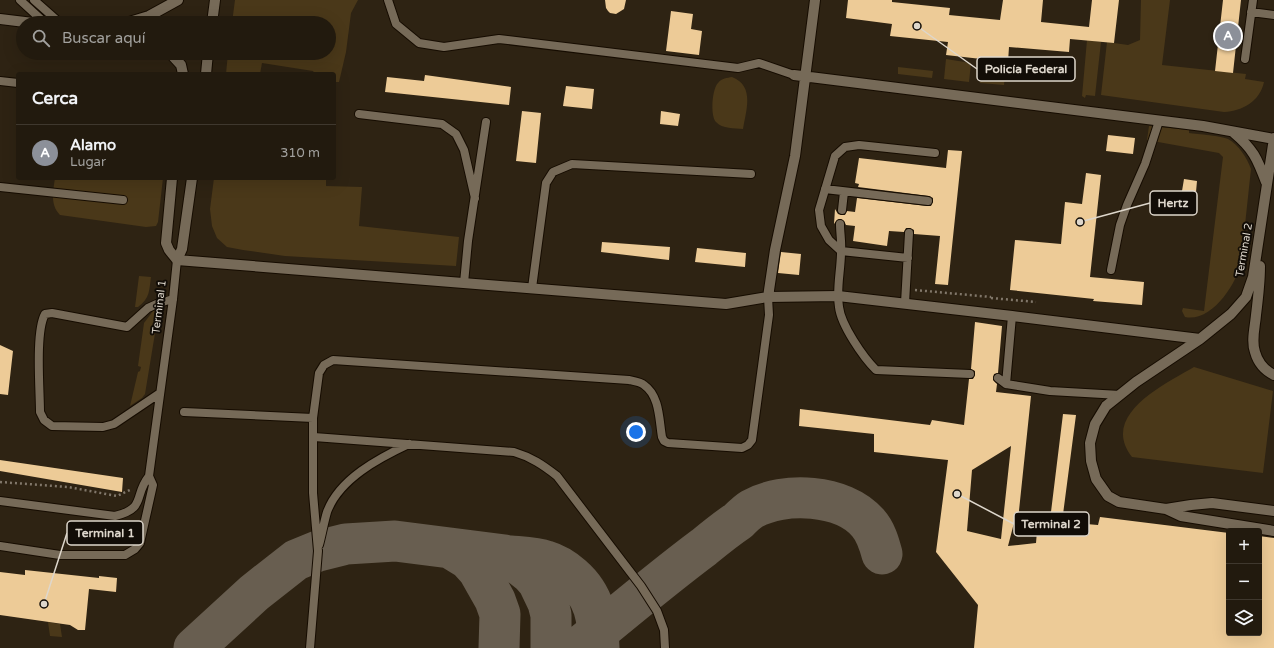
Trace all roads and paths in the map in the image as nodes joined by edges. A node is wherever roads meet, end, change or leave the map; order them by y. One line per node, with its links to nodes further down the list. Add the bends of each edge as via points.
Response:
1 (20, 0): 10 (lane)
2 (34, 0): 11 (lane)
3 (215, 0): 13 (street)
4 (388, 0): 21 (lane, via 396,24 419,42 444,47 499,39 738,68 759,63)
5 (815, 0): 22 (street)
6 (1253, 0): 8 (lane)
7 (175, 2): 12 (street)
8 (1251, 12): 9 (lane); 16 (lane)
9 (1274, 15)
10 (37, 16)
11 (52, 16)
12 (149, 16)
13 (213, 16)
14 (0, 19): 15 (street)
15 (16, 21)
16 (1245, 59)
17 (176, 60): 19 (street)
18 (207, 60): 20 (street)
19 (183, 72)
20 (206, 72)
21 (794, 75): 22 (street)
22 (806, 77): 26 (street); 53 (street, via 795,156)
23 (0, 81): 24 (lane)
24 (16, 83)
25 (359, 114): 38 (lane, via 442,124 456,134 464,150)
26 (1158, 121): 28 (street); 48 (lane, via 1120,225)
27 (486, 122): 38 (lane)
28 (1233, 132): 29 (street); 34 (street, via 1253,152)
29 (1274, 139): 34 (street, Terminal 2)
30 (935, 153): 36 (lane, via 860,145 845,147 835,156)
31 (751, 174): 50 (lane, via 572,164 553,172 546,183)
32 (172, 180): 47 (street, via 166,243)
33 (192, 180): 47 (street, Terminal 1, via 182,249)
34 (1267, 183): 44 (street, Terminal 2)
35 (0, 188): 39 (lane)
36 (825, 189): 37 (lane); 45 (lane, via 819,210 821,226 829,240)
37 (844, 192): 40 (lane); 41 (lane)
38 (475, 198): 49 (lane)
39 (123, 200)
40 (928, 201)
41 (842, 210)
42 (840, 224): 45 (lane)
43 (909, 233): 46 (lane)
44 (1260, 234): 58 (street, Terminal 2, via 1254,277 1246,297 1232,314); 60 (street, via 1260,284 1253,343 1260,364)
45 (842, 251): 46 (lane); 52 (lane)
46 (908, 258): 51 (lane)
47 (176, 260): 49 (street); 55 (lane, Terminal 1)
48 (1111, 270)
49 (464, 283): 50 (street)
50 (532, 288): 53 (street, via 726,304)
51 (906, 289): 54 (path); 56 (lane)
52 (838, 296): 53 (street); 56 (street); 59 (lane, via 839,310 847,328 876,370)
53 (768, 297): 66 (lane, via 769,315 752,440 742,448 664,441 658,406 651,392 644,384 629,380 333,360 324,365 319,373)
54 (991, 297)
55 (173, 299): 63 (lane, Terminal 1); 63 (lane, via 148,308 127,327 52,313 45,314 40,333 40,412 44,420 52,426 103,427 114,424)
56 (905, 303): 57 (street)
57 (1012, 316): 58 (street); 62 (lane)
58 (1200, 340): 64 (street, Terminal 2)
59 (970, 374)
60 (1274, 375)
61 (998, 378): 62 (lane)
62 (1006, 384): 64 (lane, via 1050,391)
63 (160, 393): 69 (lane, Terminal 1)
64 (1120, 395): 73 (street, Terminal 2, via 1106,406 1095,424 1090,443 1096,479 1108,496 1119,502)
65 (184, 412): 66 (lane)
66 (313, 418): 67 (lane)
67 (314, 437): 68 (lane); 77 (lane, via 313,493)
68 (410, 443): 77 (lane, via 379,458 338,492 328,510); 79 (lane, via 514,452 529,456 557,476 641,586 657,611 664,630)
69 (149, 476): 71 (lane, Terminal 1); 76 (lane, Terminal 1, via 153,485 140,543 130,552 60,555)
70 (0, 482): 71 (path, via 68,488 117,496)
71 (143, 484): 72 (lane, Terminal 1, via 138,504 115,516)
72 (0, 501)
73 (1166, 509): 74 (street, Terminal 2, via 1212,503); 75 (street, Terminal 2, via 1181,516)
74 (1274, 511)
75 (1274, 532)
76 (0, 546)
77 (318, 551): 78 (lane)
78 (310, 648)
79 (665, 648)

